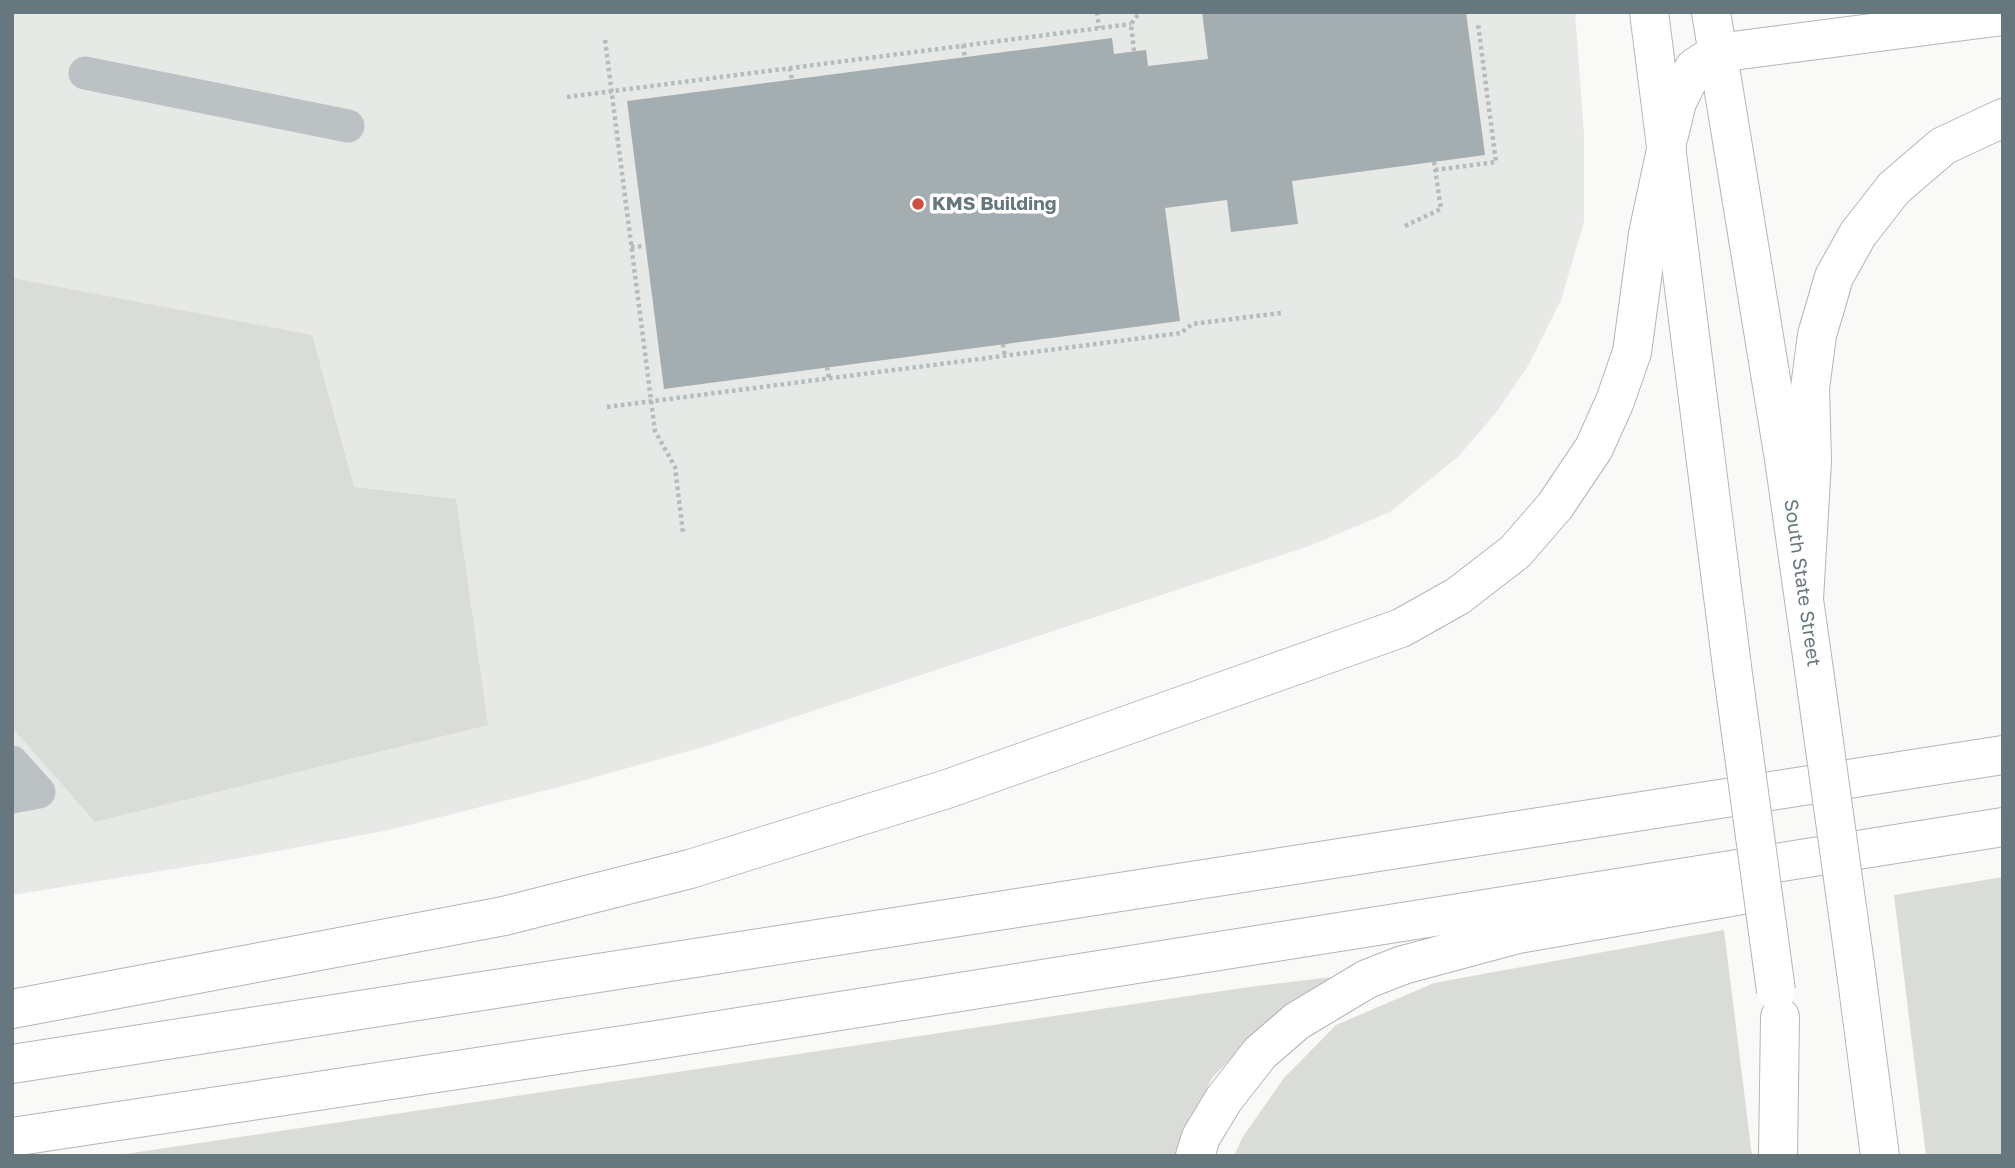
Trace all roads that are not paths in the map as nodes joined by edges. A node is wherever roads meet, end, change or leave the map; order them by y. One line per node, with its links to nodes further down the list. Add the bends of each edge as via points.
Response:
1 (1649, 12): 8 (main road)
2 (1712, 12): 4 (main road, South State Street)
3 (2003, 16): 4 (main road)
4 (1717, 53): 8 (main road, via 1694,68 1677,102); 9 (main road, South State Street)
5 (85, 73): 7 (lane)
6 (2003, 118): 9 (main road, via 1944,146 1894,188 1858,234 1834,277 1817,335 1810,388 1812,461)
7 (348, 126)
8 (1667, 145): 17 (main road, bridge); 18 (main road, via 1647,234 1632,352 1594,448 1555,506 1515,552 1458,596 1401,628 947,789 690,869 504,916)
9 (1804, 599): 24 (main road, South State Street, bridge)
10 (2003, 730): 13 (main road)
11 (2003, 755): 13 (main road)
12 (12, 762): 14 (lane, via 39,792)
13 (1903, 771): 19 (main road)
14 (12, 797)
15 (2003, 827): 20 (main road)
16 (2003, 850): 21 (main road, via 1518,934 1403,965 1332,999 1259,1053 1224,1099)
17 (1778, 1004): 22 (main road); 23 (main road)
18 (12, 1009)
19 (12, 1064)
20 (12, 1138)
21 (1195, 1156)
22 (1778, 1156)
23 (1797, 1156)
24 (1880, 1156)

